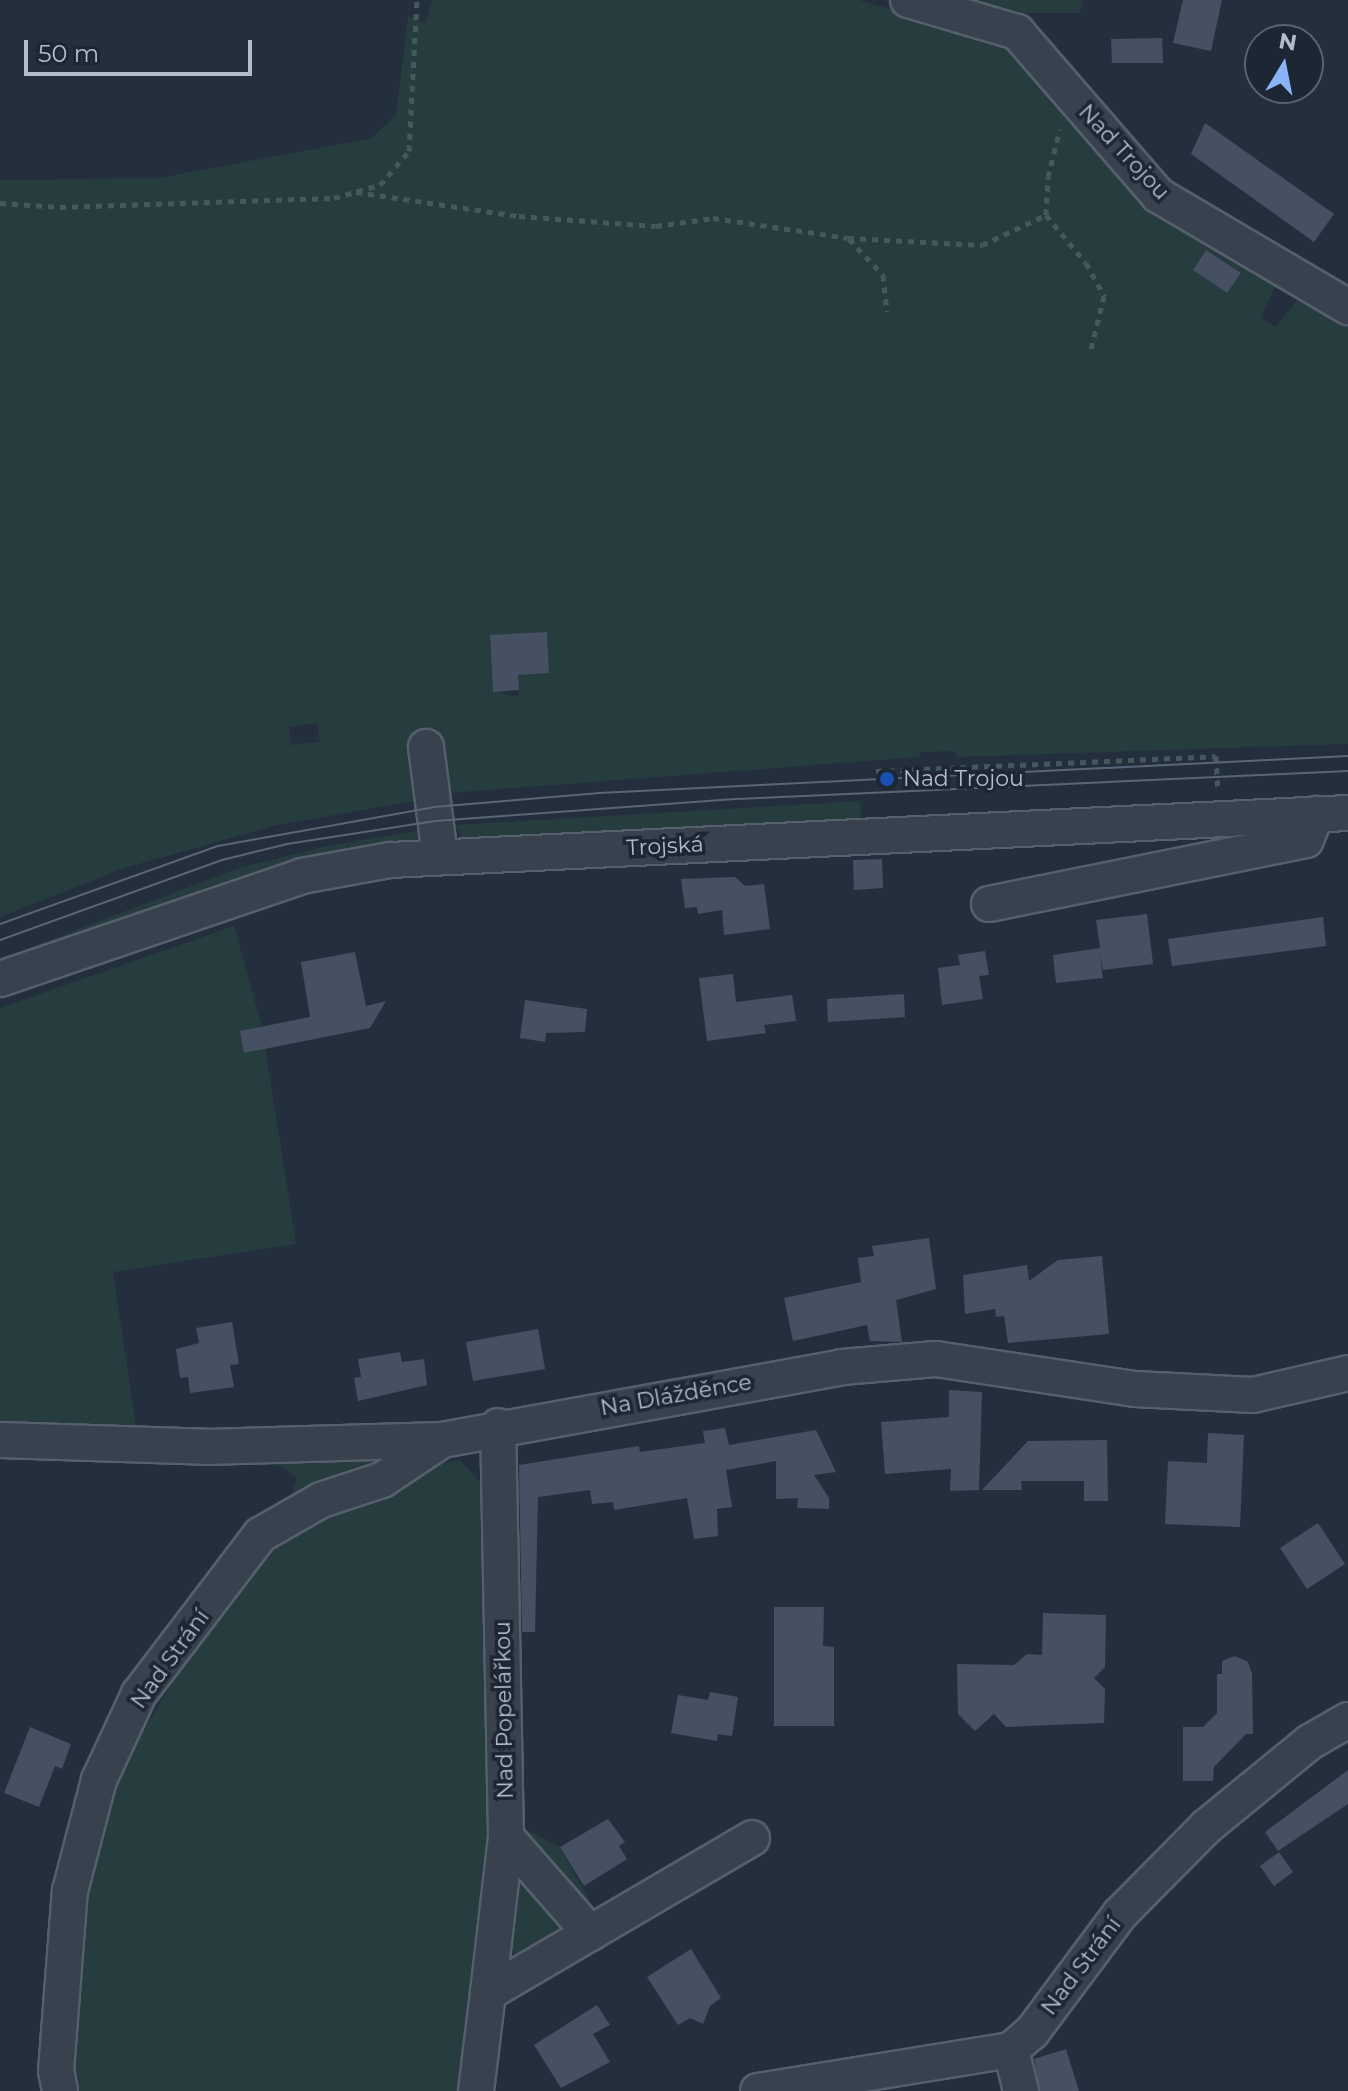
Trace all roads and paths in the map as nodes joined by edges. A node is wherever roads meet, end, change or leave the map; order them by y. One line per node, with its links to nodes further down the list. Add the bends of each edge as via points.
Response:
1 (417, 0): 4 (path, via 409,151 380,185)
2 (908, 0): 8 (street, Nad Trojou, via 1017,32 1158,195)
3 (1060, 131): 6 (path, via 1048,177)
4 (356, 192): 5 (path, via 334,198 75,207); 7 (path, via 519,216 656,226 713,218)
5 (0, 203)
6 (1046, 215): 7 (path, via 982,245); 10 (path, via 1086,263 1104,296)
7 (848, 238): 9 (path, via 883,275)
8 (1348, 307)
9 (887, 312)
10 (1091, 349)
11 (426, 747): 15 (street)
12 (876, 771): 13 (path, via 1216,756)
13 (1219, 792)
14 (1332, 813): 15 (street, Trojská); 16 (street, via 1306,840)
15 (440, 857): 17 (street, Trojská, via 302,876)
16 (989, 904)
17 (0, 979)
18 (1348, 1373): 19 (street, Na Dlážděnce, via 1253,1395 1135,1389 936,1359 842,1367)
19 (498, 1426): 21 (street, Na Dlážděnce); 23 (street, Nad Popelářkou)
20 (0, 1440): 21 (street, Na Dlážděnce, via 206,1447)
21 (442, 1440): 28 (street, Nad Strání, via 382,1480 321,1500 260,1535 139,1694 99,1780 70,1891 56,2071)
22 (1348, 1720): 27 (street, Nad Strání, via 1310,1742 1206,1827 1120,1914 1032,2032)
23 (506, 1837): 25 (street); 26 (street, Nad Popelářkou)
24 (752, 1838): 25 (street)
25 (590, 1933): 26 (street)
26 (488, 1993): 29 (street, Nad Popelářkou)
27 (1011, 2050): 30 (street); 31 (street)
28 (60, 2091)
29 (476, 2091)
30 (758, 2091)
31 (1021, 2091)

